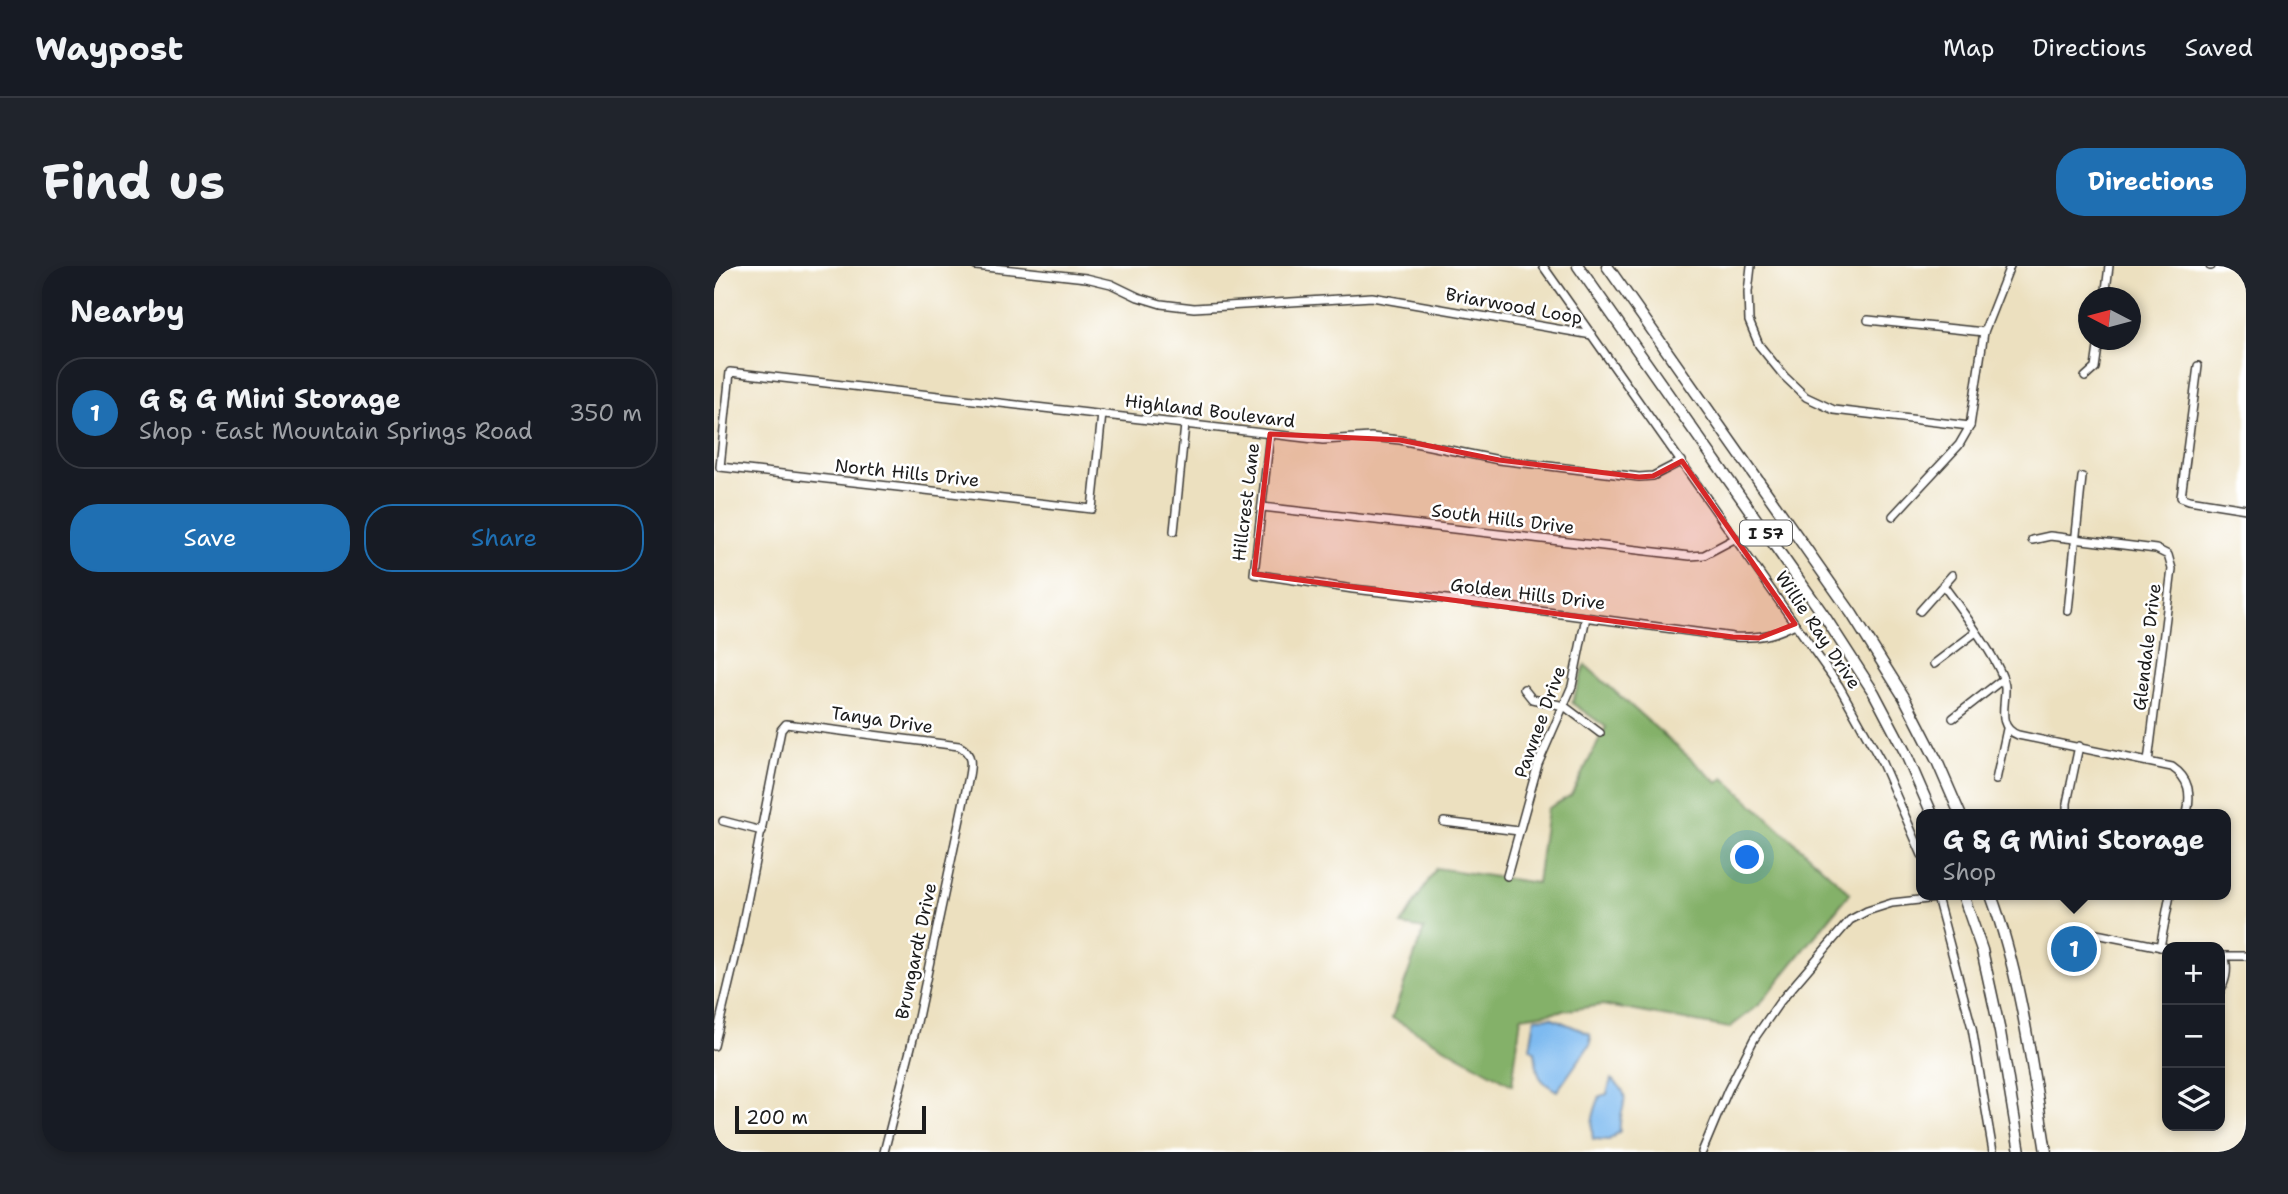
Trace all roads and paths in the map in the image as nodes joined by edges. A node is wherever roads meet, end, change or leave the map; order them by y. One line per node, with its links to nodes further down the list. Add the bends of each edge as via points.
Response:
1 (976, 266): 11 (street, Briarwood Loop, via 1086,278 1161,304 1194,308 1373,298)
2 (1544, 266): 11 (street, Willie Ray Drive)
3 (1578, 266): 48 (highway, I 57, via 1825,617 1874,693)
4 (1607, 266): 49 (highway, I 57, via 1852,614 1904,697)
5 (1751, 266): 17 (street, via 1749,321 1759,345 1806,397 1834,410)
6 (2010, 266): 10 (street)
7 (2109, 266): 8 (street)
8 (2106, 287)
9 (1868, 320): 10 (street)
10 (1984, 332): 17 (street)
11 (1592, 335): 19 (street, Willie Ray Drive)
12 (2098, 350): 14 (street, via 2095,368)
13 (2198, 366): 23 (street, via 2181,497)
14 (2085, 377)
15 (1101, 414): 16 (street, Highland Boulevard); 20 (street, Highland Boulevard, via 730,372); 20 (street, North Hills Drive, via 1092,509)
16 (1185, 425): 18 (street, Highland Boulevard); 25 (street)
17 (1970, 426): 24 (street, via 1959,445)
18 (1270, 434): 19 (street, Highland Boulevard, via 1323,440 1400,440 1499,460 1639,477 1653,476); 22 (street, Hillcrest Lane)
19 (1682, 461): 26 (street, Willie Ray Drive)
20 (719, 467)
21 (2082, 477): 28 (street)
22 (1262, 507): 26 (street, South Hills Drive, via 1690,556 1704,555); 29 (street, Hillcrest Lane)
23 (2246, 509)
24 (1893, 516)
25 (1174, 531)
26 (1736, 538): 35 (street, Willie Ray Drive)
27 (2032, 540): 28 (street, Glendale Drive, via 2050,536)
28 (2075, 540): 33 (street); 46 (street, Glendale Drive, via 2168,555 2172,569)
29 (1254, 574): 34 (street, Golden Hills Drive)
30 (1952, 575): 31 (street)
31 (1943, 585): 32 (street); 36 (street)
32 (1920, 611)
33 (2068, 611)
34 (1586, 617): 35 (street, Golden Hills Drive, via 1759,638); 40 (street, Pawnee Drive)
35 (1796, 624): 56 (street, Willie Ray Drive, via 1839,686 1882,763)
36 (1976, 632): 37 (street); 38 (street)
37 (1934, 664)
38 (2003, 679): 41 (street); 42 (street)
39 (1524, 689): 40 (street, via 1532,699)
40 (1564, 706): 43 (street); 55 (street, Pawnee Drive, via 1538,764)
41 (1953, 718)
42 (2007, 729): 44 (street); 47 (street)
43 (1600, 733)
44 (2079, 746): 46 (street); 50 (street)
45 (970, 755): 54 (street, Tanya Drive, via 959,746 786,724 781,730); 69 (street, Brungardt Drive, via 916,1027)
46 (2148, 762): 51 (street, via 2172,767 2187,782)
47 (1996, 780)
48 (1930, 809)
49 (1958, 809)
50 (2067, 809)
51 (2188, 809)
52 (723, 821): 54 (street)
53 (1444, 822): 55 (street)
54 (762, 831): 68 (street)
55 (1519, 831): 57 (street, Pawnee Drive)
56 (1916, 841)
57 (1507, 876)
58 (1916, 899): 70 (street, via 1892,903 1850,920 1779,1003 1728,1090)
59 (1938, 900): 71 (street, via 1972,1028)
60 (1965, 900): 72 (highway, via 1982,950 2000,1032)
61 (1992, 900): 73 (highway, via 2027,1032)
62 (2169, 900): 64 (street)
63 (2066, 932): 65 (street)
64 (2165, 942)
65 (2162, 947)
66 (2225, 956): 67 (street)
67 (2246, 956)
68 (714, 1046)
69 (884, 1152)
70 (1702, 1152)
71 (1993, 1152)
72 (2020, 1152)
73 (2046, 1152)

